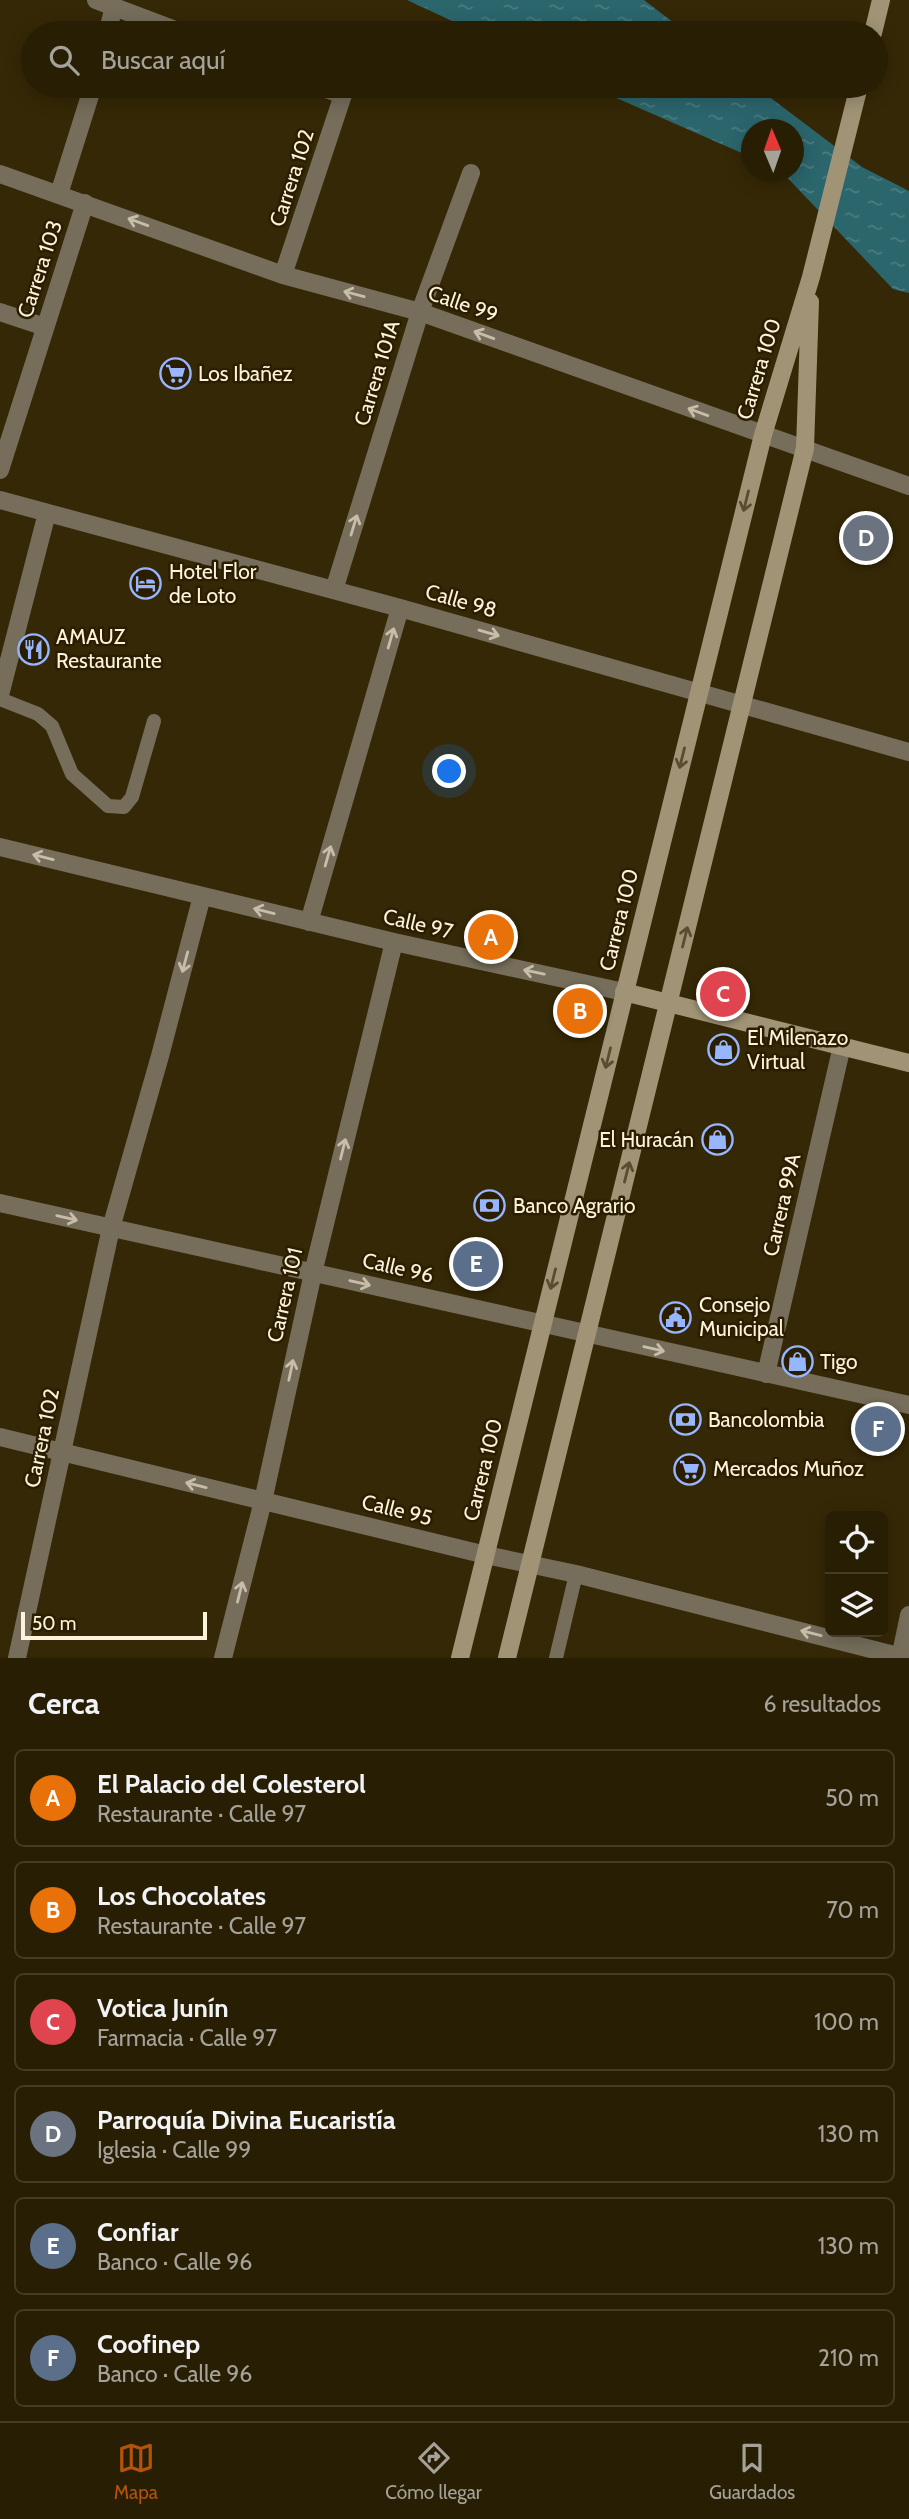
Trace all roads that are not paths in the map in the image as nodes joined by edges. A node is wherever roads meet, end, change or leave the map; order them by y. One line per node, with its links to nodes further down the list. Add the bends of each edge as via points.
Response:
1 (96, 0): 2 (street)
2 (114, 7): 3 (street); 4 (street)
3 (110, 21)
4 (151, 21)
5 (89, 98): 10 (street, Carrera 103)
6 (342, 98): 12 (street, Carrera 102)
7 (856, 98): 13 (main road, Carrera 100)
8 (471, 173): 15 (street, Carrera 101A)
9 (0, 174): 10 (street, Calle 99)
10 (59, 194): 11 (street, Calle 99)
11 (85, 203): 12 (street, Calle 99, one-way to 11); 16 (street, Carrera 103)
12 (283, 275): 15 (street, Calle 99, one-way to 12)
13 (811, 277): 17 (main road, Carrera 100); 18 (main road, Carrera 100)
14 (0, 312): 16 (street)
15 (420, 312): 17 (street, Calle 99, one-way to 15); 23 (street, Carrera 101A, one-way to 15)
16 (45, 327): 19 (street, Carrera 103)
17 (763, 435): 18 (street, Calle 99); 25 (main road, Carrera 100, one-way to 25)
18 (805, 448): 20 (street, Calle 99); 27 (main road, Carrera 100)
19 (0, 470)
20 (909, 486)
21 (0, 500): 22 (street, Calle 98)
22 (47, 513): 23 (street, Calle 98); 26 (street)
23 (334, 590): 24 (street, Calle 98)
24 (400, 608): 25 (street, Calle 98, one-way to 25); 32 (street, one-way to 24)
25 (699, 691): 27 (street, Calle 98); 34 (main road, Carrera 100, one-way to 34)
26 (0, 697): 28 (lane, via 38,714 52,726 72,774 108,806 124,807 132,797)
27 (742, 703): 29 (street, Calle 98); 35 (main road, Carrera 100, one-way to 27)
28 (154, 720)
29 (909, 752)
30 (0, 847): 31 (street, Calle 97, one-way to 30)
31 (202, 896): 32 (street, Calle 97, one-way to 31); 39 (street, Carrera 102, one-way to 39)
32 (309, 922): 33 (street, Calle 97)
33 (394, 942): 34 (street, Calle 97, one-way to 33); 40 (street, Carrera 101, one-way to 33)
34 (624, 992): 35 (main road, Calle 97); 41 (main road, Carrera 100, one-way to 41)
35 (669, 1003): 36 (main road, Calle 97); 42 (main road, Carrera 100, one-way to 35)
36 (842, 1046): 37 (main road, Calle 97); 43 (street, Carrera 99A)
37 (909, 1063)
38 (0, 1203): 39 (street, Calle 96, one-way to 39)
39 (111, 1228): 40 (street, Calle 96); 46 (street, Carrera 102)
40 (313, 1273): 41 (street, Calle 96, one-way to 41); 47 (street, Carrera 101, one-way to 40)
41 (542, 1324): 42 (street, Calle 96); 48 (main road, Carrera 100)
42 (588, 1334): 43 (street, Calle 96, one-way to 43); 49 (main road, Carrera 100)
43 (766, 1374): 44 (street, Calle 96)
44 (909, 1405)
45 (0, 1437): 46 (street, Calle 95)
46 (63, 1452): 47 (street, Calle 95, one-way to 46); 53 (street, Carrera 102)
47 (263, 1501): 48 (street, Calle 95); 54 (street, Carrera 101, one-way to 47)
48 (485, 1555): 49 (street, Calle 95); 55 (main road, Carrera 100)
49 (532, 1564): 50 (street, Calle 95); 56 (main road, Carrera 100)
50 (576, 1574): 52 (street, Calle 95, one-way to 50); 57 (lane)
51 (909, 1615): 52 (street)
52 (902, 1657)
53 (17, 1658)
54 (223, 1658)
55 (460, 1658)
56 (507, 1658)
57 (556, 1658)

